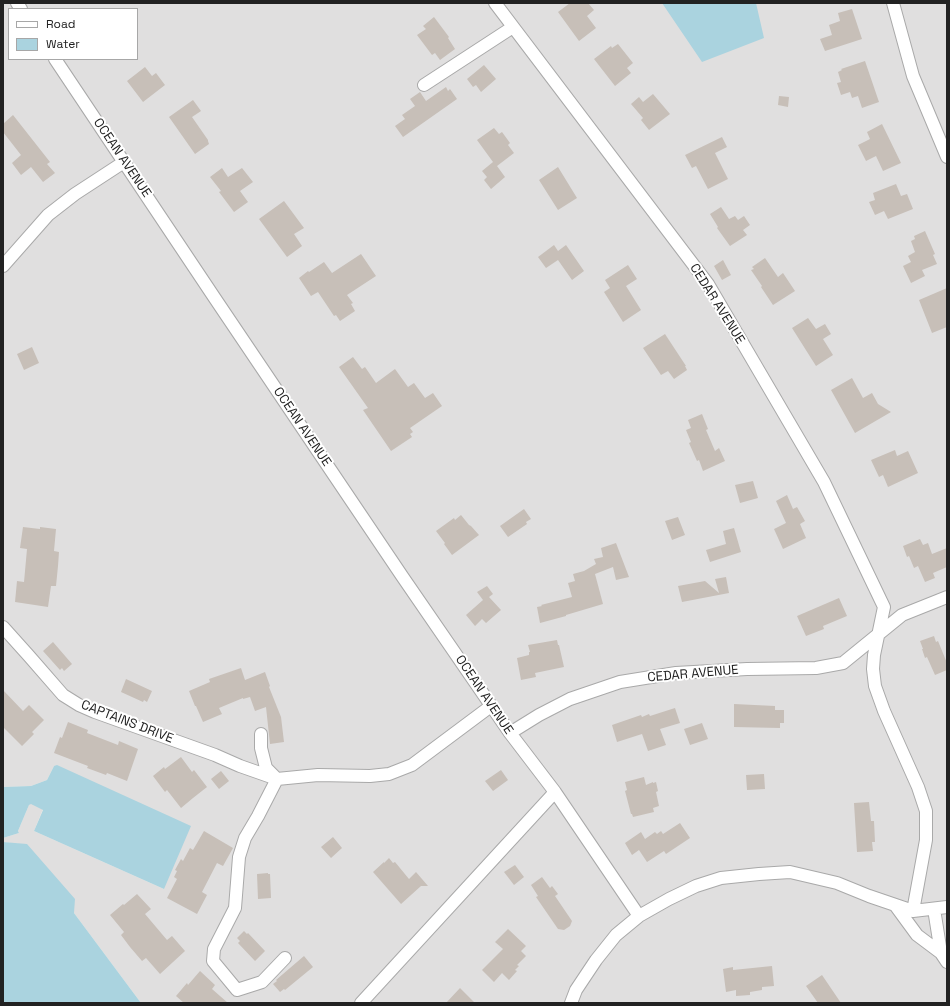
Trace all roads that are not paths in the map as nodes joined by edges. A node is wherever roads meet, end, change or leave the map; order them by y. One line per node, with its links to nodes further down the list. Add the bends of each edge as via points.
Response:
1 (495, 3): 3 (street, CEDAR AVENUE)
2 (893, 3): 6 (street, via 913,76)
3 (513, 27): 5 (street); 11 (street, CEDAR AVENUE, via 708,284 824,482 884,607)
4 (56, 60): 7 (street, OCEAN AVENUE)
5 (424, 85)
6 (947, 156)
7 (124, 162): 8 (street, via 74,194 48,215); 12 (street, OCEAN AVENUE)
8 (3, 266)
9 (947, 597): 11 (street, CEDAR AVENUE, via 902,615)
10 (3, 627): 15 (street, CAPTAINS DRIVE, via 63,695 79,705)
11 (878, 635): 13 (street, CEDAR AVENUE, via 843,663 816,668 676,673 620,682 570,699); 20 (street, CEDAR AVENUE, via 873,662 875,686 926,811 926,840)
12 (492, 706): 13 (street, OCEAN AVENUE); 15 (street, CAPTAINS DRIVE, via 412,765 390,774 318,775)
13 (510, 733): 16 (street, OCEAN AVENUE)
14 (261, 734): 15 (street, via 261,748 266,768)
15 (277, 779): 23 (street, via 245,838 239,857 235,908 214,949 213,961 237,990 262,982)
16 (555, 792): 21 (street, OCEAN AVENUE); 24 (street)
17 (895, 905): 20 (street); 21 (street, via 837,883 790,872 721,878 696,886); 22 (street, via 917,935)
18 (947, 907): 19 (street)
19 (934, 909): 20 (street); 22 (street)
20 (913, 911)
21 (638, 916): 25 (street, via 616,935 596,960 576,990)
22 (944, 957)
23 (285, 958)
24 (361, 1003)
25 (571, 1003)

